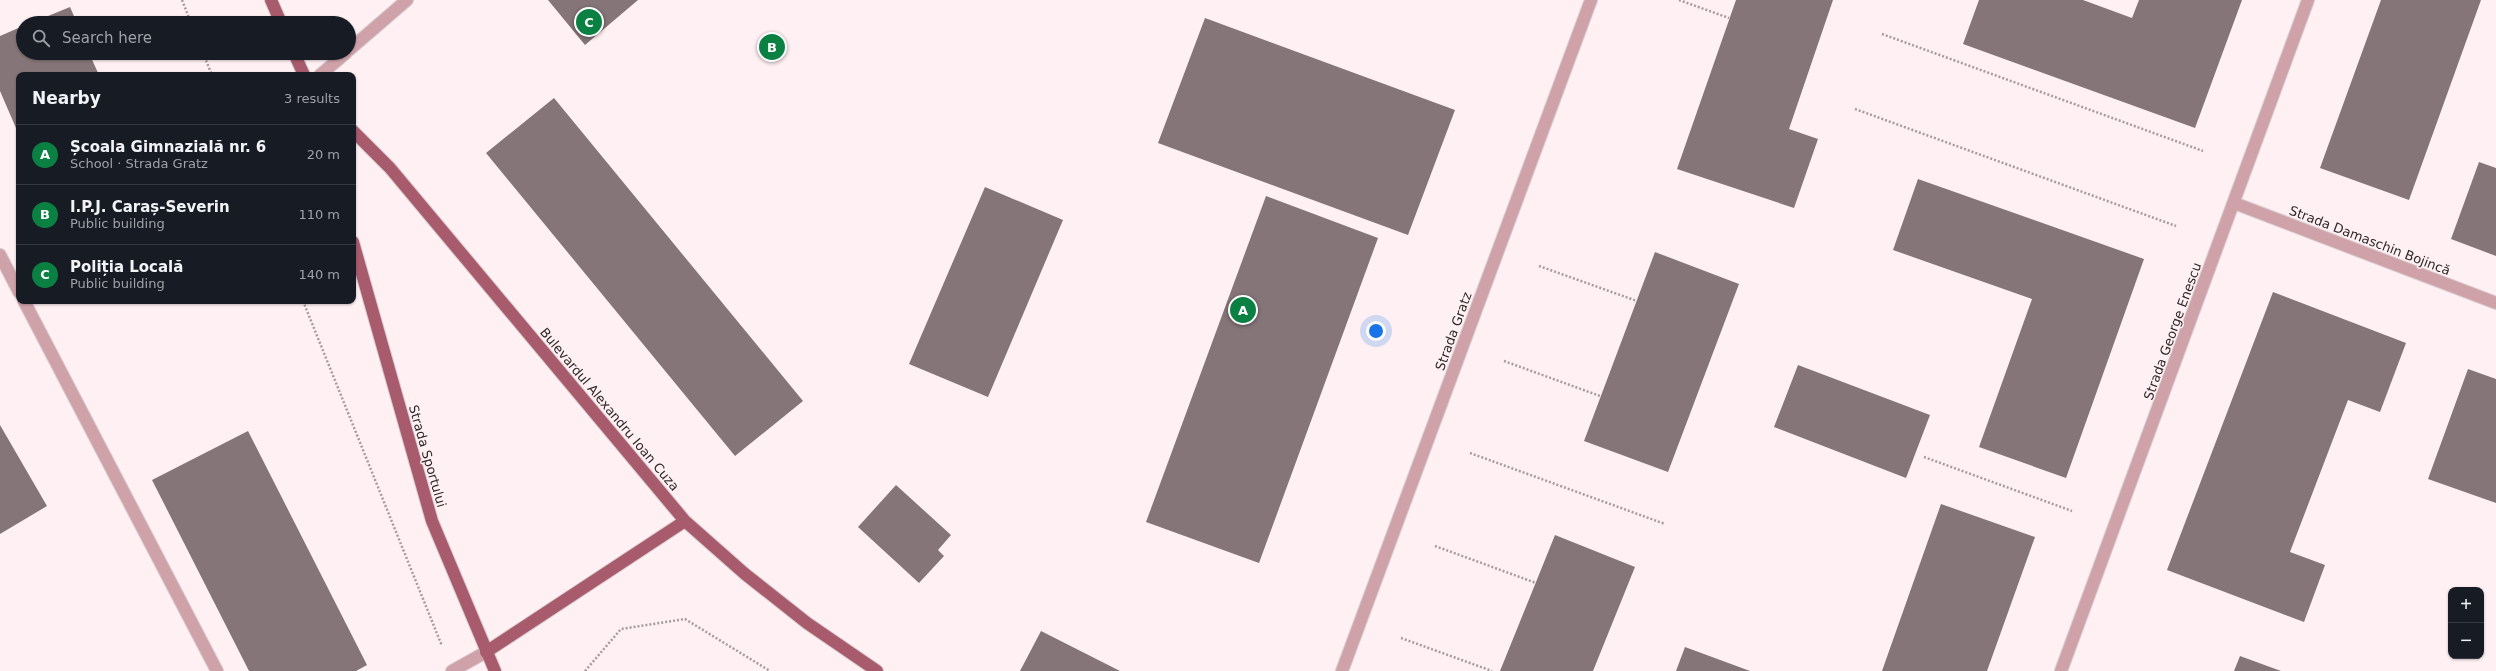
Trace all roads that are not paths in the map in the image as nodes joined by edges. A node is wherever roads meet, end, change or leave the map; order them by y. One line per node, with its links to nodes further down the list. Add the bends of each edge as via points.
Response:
1 (270, 0): 5 (main road)
2 (407, 0): 6 (street)
3 (1590, 0): 24 (street, Strada Gratz)
4 (2308, 0): 12 (street, Strada George Enescu)
5 (278, 16)
6 (356, 44)
7 (297, 60): 9 (main road)
8 (338, 60): 10 (street)
9 (303, 72)
10 (324, 72)
11 (356, 134): 18 (main road, Bulevardul Alexandru Ioan Cuza, via 390,168)
12 (2234, 203): 16 (street, Strada Damaschin Bojincă); 25 (street, Strada George Enescu)
13 (356, 253): 19 (main road, Strada Sportului, via 432,521)
14 (0, 255): 15 (street)
15 (16, 286)
16 (2496, 303)
17 (26, 304): 20 (street)
18 (685, 521): 19 (main road); 23 (main road, Bulevardul Alexandru Ioan Cuza, via 745,574 807,623)
19 (486, 652): 21 (street); 22 (main road, Strada Sportului)
20 (217, 671)
21 (452, 671)
22 (495, 671)
23 (877, 671)
24 (1342, 671)
25 (2061, 671)

